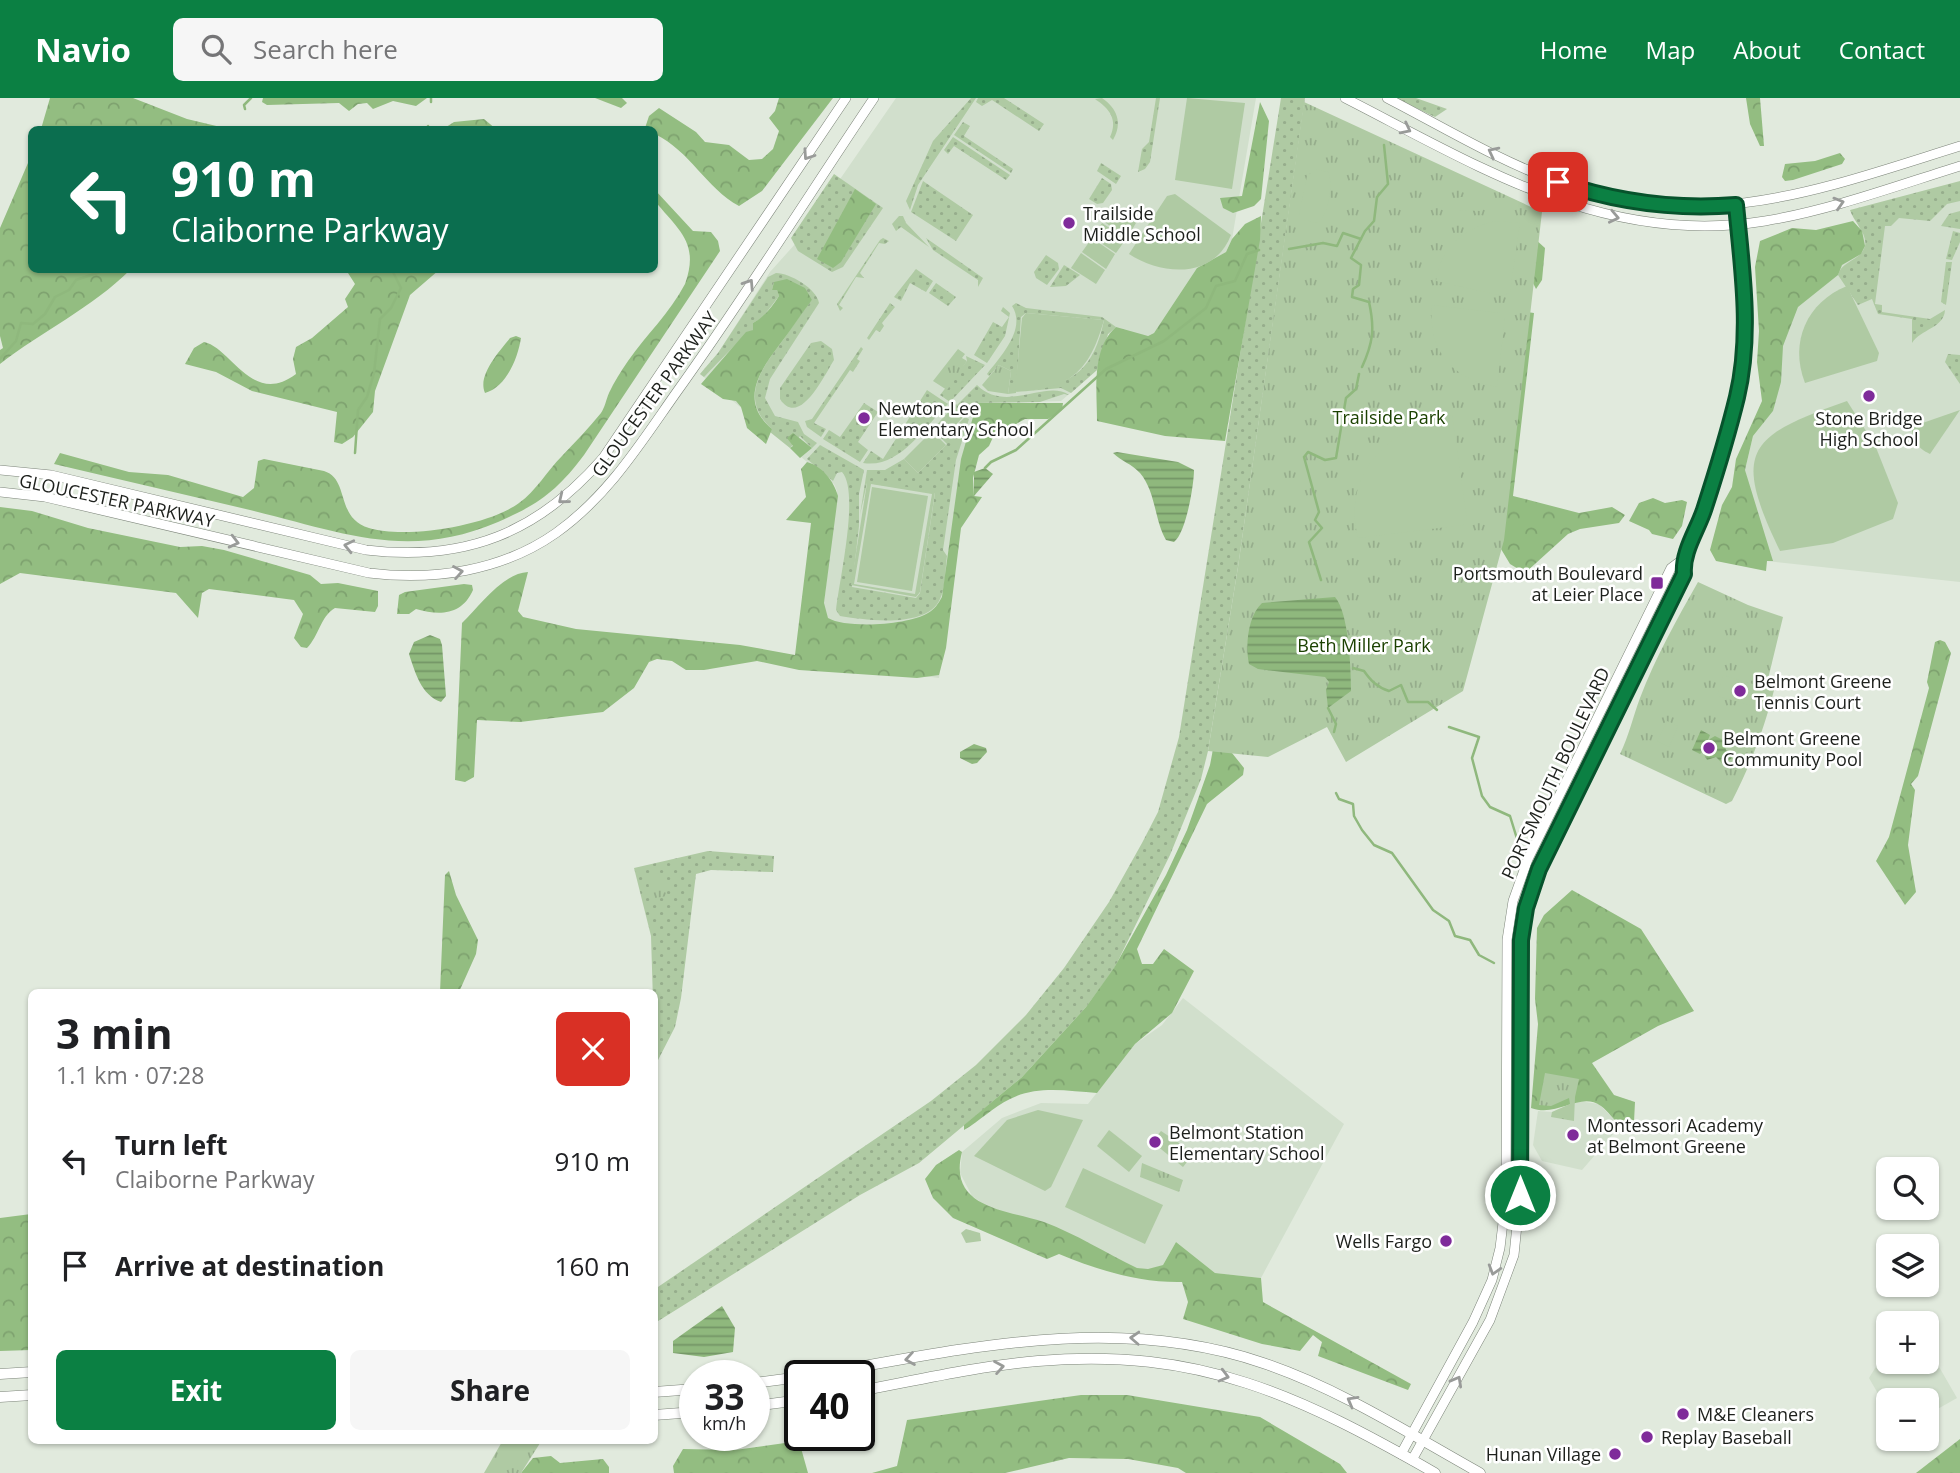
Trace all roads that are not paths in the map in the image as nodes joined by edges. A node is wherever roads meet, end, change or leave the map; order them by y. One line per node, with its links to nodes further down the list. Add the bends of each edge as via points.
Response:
1 (846, 98): 9 (main road, GLOUCESTER PARKWAY, one-way to 9, via 603,458 561,501 506,534 439,552 366,550 51,475)
2 (874, 98): 10 (main road, GLOUCESTER PARKWAY, one-way to 2, via 45,497 369,573 452,573 513,555 555,534 614,480 711,344)
3 (1345, 98): 8 (main road, one-way to 8, via 1566,205 1660,224)
4 (1387, 98): 7 (main road, one-way to 4, via 1654,205 1578,189 1518,165)
5 (1960, 146): 7 (main road, via 1813,191)
6 (1960, 166): 8 (main road, one-way to 6, via 1802,214)
7 (1736, 205): 8 (main road, PORTSMOUTH BOULEVARD)
8 (1738, 225): 11 (main road, PORTSMOUTH BOULEVARD, via 1745,321 1741,373 1706,503)
9 (0, 470)
10 (0, 492)
11 (1683, 559): 22 (main road, PORTSMOUTH BOULEVARD, one-way to 22, via 1671,568 1651,608 1524,869 1513,901 1507,940 1506,1197 1500,1248 1477,1315); 23 (main road, PORTSMOUTH BOULEVARD, one-way to 11, via 1490,1320 1514,1255 1520,1195 1521,940 1532,887 1684,574)
12 (875, 1365): 22 (main road, one-way to 12, via 1339,1394 1261,1362 1151,1339 1098,1336 1012,1341)
13 (28, 1372): 14 (main road)
14 (0, 1374)
15 (875, 1388): 24 (main road, one-way to 24, via 1037,1361 1085,1358 1173,1364 1280,1393)
16 (679, 1390): 17 (main road)
17 (658, 1392)
18 (28, 1395): 19 (main road)
19 (0, 1397)
20 (679, 1413): 21 (main road)
21 (658, 1415)
22 (1412, 1435): 23 (main road); 24 (main road, PORTSMOUTH BOULEVARD)
23 (1423, 1441): 25 (main road, PORTSMOUTH BOULEVARD); 27 (main road)
24 (1401, 1454): 25 (main road)
25 (1412, 1460): 26 (main road)
26 (1435, 1473)
27 (1480, 1473)

